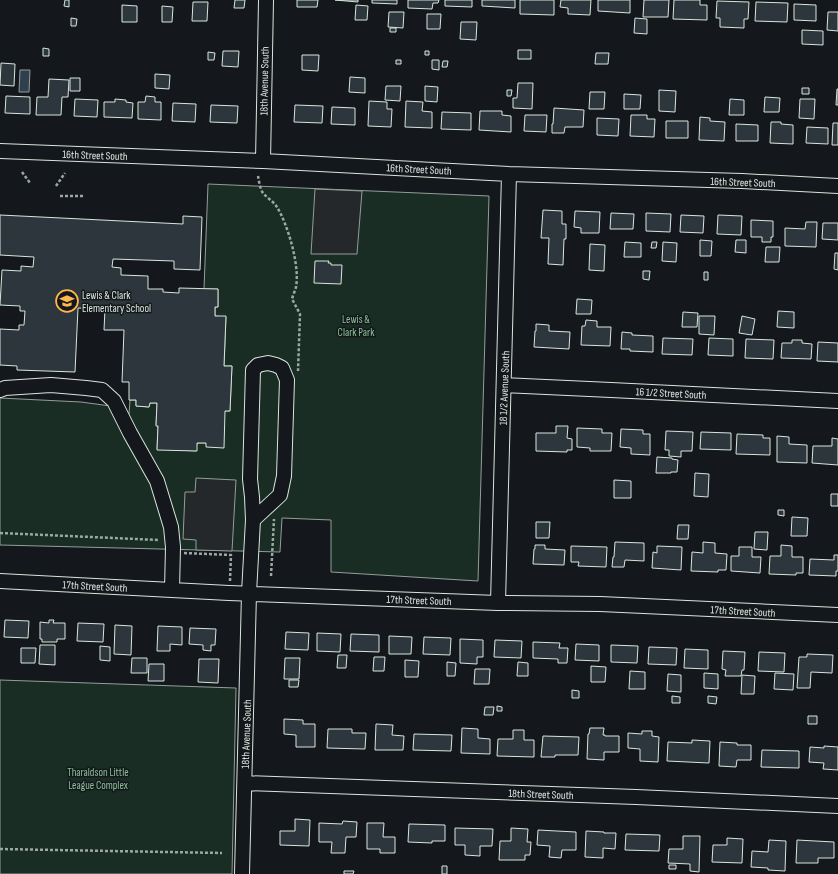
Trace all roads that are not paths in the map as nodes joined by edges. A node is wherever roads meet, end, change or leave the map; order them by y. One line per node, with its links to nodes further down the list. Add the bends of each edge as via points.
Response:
1 (266, 0): 3 (street, 18th Avenue South)
2 (0, 151): 3 (street, 16th Street South)
3 (263, 161): 4 (street, 16th Street South)
4 (509, 174): 5 (street, 16th Street South); 6 (street, 18 1/2 Avenue South)
5 (838, 186)
6 (504, 385): 8 (street, 16 1/2 Street South); 13 (street, 18 1/2 Avenue South)
7 (0, 390): 11 (street, via 51,385 86,388 102,390 114,401 157,481 171,526)
8 (838, 401)
9 (253, 520): 9 (street, 18th Avenue South, via 250,478 253,370 258,365 268,363 282,368 287,380 284,476 280,495); 12 (street, 18th Avenue South)
10 (0, 581): 11 (street, 17th Street South)
11 (172, 590): 12 (street, 17th Street South)
12 (250, 593): 13 (street, 17th Street South); 15 (street, 18th Avenue South)
13 (498, 603): 14 (street, 17th Street South, via 600,604)
14 (838, 615)
15 (245, 783): 16 (street, 18th Street South); 17 (street, 18th Avenue South)
16 (838, 806)
17 (242, 874)

